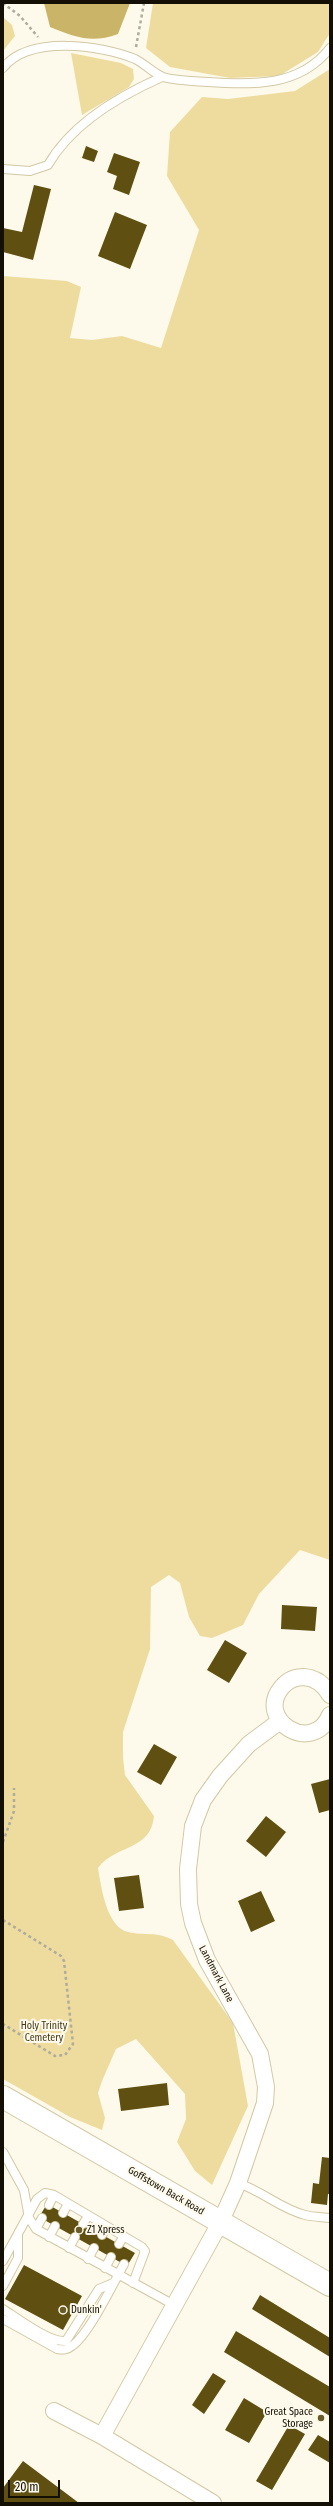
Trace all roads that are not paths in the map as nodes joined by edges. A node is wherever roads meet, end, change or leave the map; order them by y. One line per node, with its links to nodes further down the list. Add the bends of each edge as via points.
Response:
1 (330, 48): 3 (lane, via 310,66 288,79 267,84 247,85)
2 (3, 68): 3 (lane, via 27,52 46,46 69,46 135,59)
3 (162, 77): 4 (lane, via 142,86 81,124 58,148 48,165 30,171)
4 (3, 169)
5 (330, 1695): 7 (street, via 323,1685 312,1678 300,1677 288,1682 279,1691 275,1703)
6 (330, 1716): 7 (street, via 321,1728 305,1734 288,1730)
7 (280, 1721): 10 (street, Landmark Lane, via 249,1744 220,1776 203,1800 193,1826 189,1855 189,1904 199,1942 254,2041 264,2071 265,2103)
8 (3, 2097): 19 (main road, Goffstown Back Road)
9 (3, 2152): 15 (lane, via 24,2190)
10 (238, 2182): 18 (lane, via 305,2215); 19 (street, Landmark Lane)
11 (54, 2195): 12 (lane); 13 (lane); 15 (lane, via 45,2193 38,2199)
12 (68, 2204): 14 (lane); 16 (lane)
13 (49, 2205)
14 (62, 2213)
15 (29, 2216): 23 (lane); 24 (lane)
16 (88, 2216): 20 (lane); 22 (lane)
17 (42, 2218): 23 (lane)
18 (330, 2218)
19 (220, 2223): 39 (main road, Goffstown Back Road); 41 (street, Landmark Lane)
20 (83, 2224)
21 (55, 2226): 27 (lane)
22 (107, 2227): 25 (lane); 26 (lane)
23 (36, 2229): 27 (lane)
24 (18, 2234): 34 (lane); 40 (lane, via 18,2258)
25 (102, 2235)
26 (124, 2236): 29 (lane); 38 (lane, via 134,2247 145,2251)
27 (49, 2237): 30 (lane)
28 (75, 2237): 30 (lane)
29 (119, 2244)
30 (69, 2248): 33 (lane)
31 (94, 2248): 33 (lane)
32 (111, 2257): 36 (lane)
33 (88, 2259): 36 (lane)
34 (3, 2261)
35 (124, 2264): 37 (lane)
36 (105, 2268): 37 (lane)
37 (116, 2279): 38 (lane); 42 (lane, via 99,2289 66,2341 60,2342 49,2337); 43 (lane, via 83,2334 73,2346 64,2350)
38 (132, 2283): 41 (lane)
39 (330, 2285)
40 (3, 2286)
41 (174, 2305): 45 (street, Landmark Lane)
42 (3, 2309)
43 (3, 2319)
44 (54, 2411): 45 (street)
45 (102, 2436): 46 (street)
46 (213, 2503)

